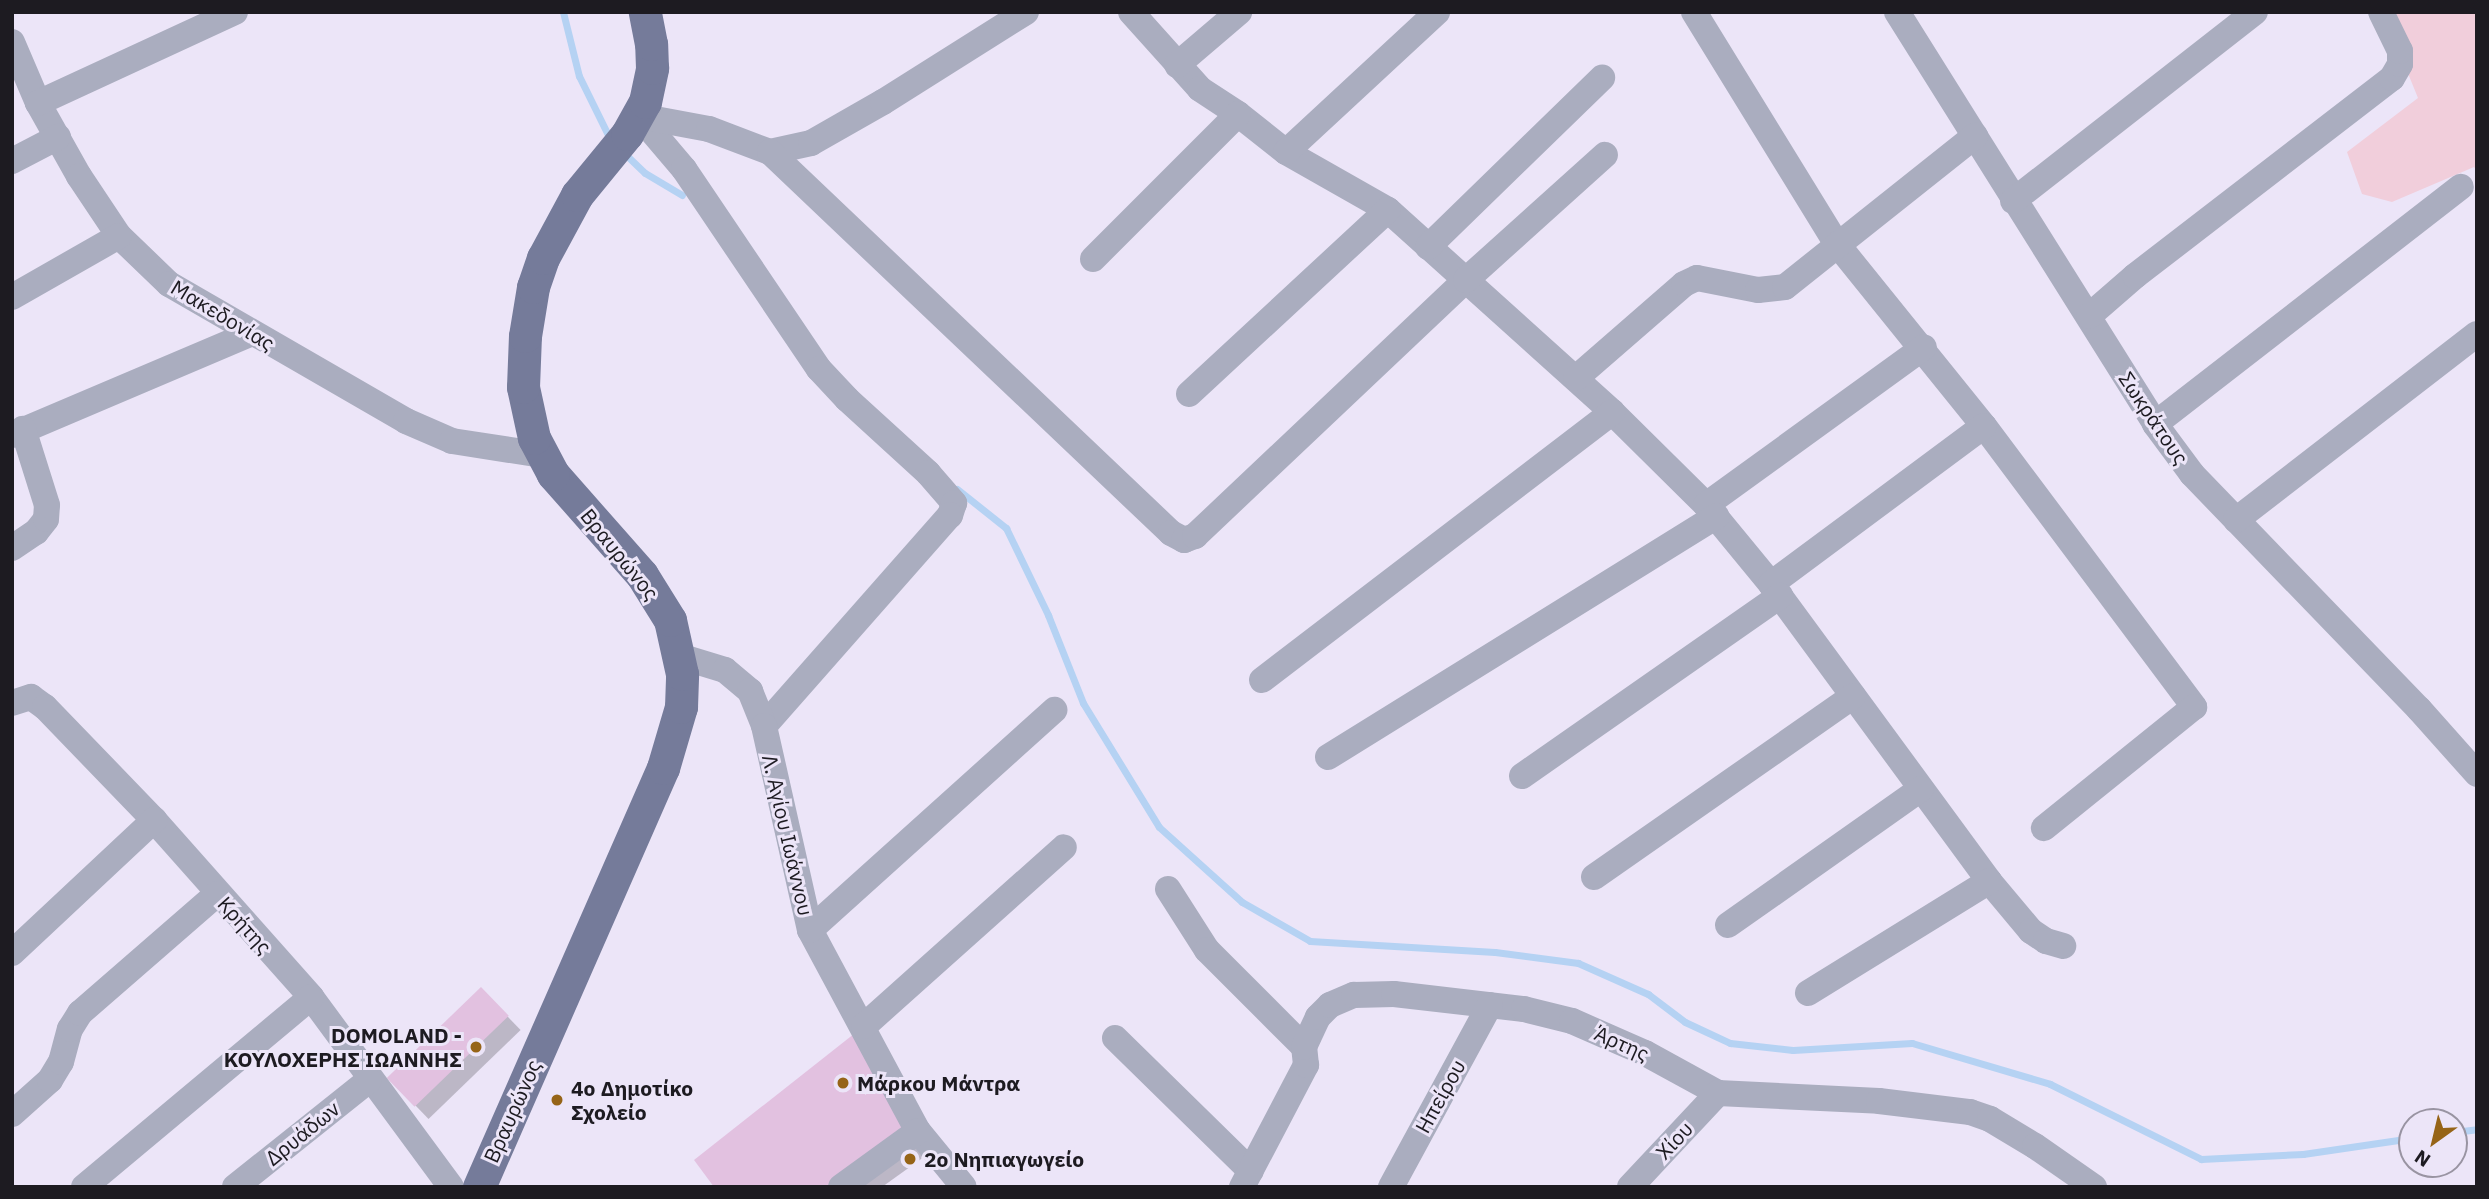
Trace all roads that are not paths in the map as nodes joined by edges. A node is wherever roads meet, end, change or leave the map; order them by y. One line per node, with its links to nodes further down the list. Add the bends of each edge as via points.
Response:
1 (235, 12): 14 (street)
2 (645, 12): 16 (main road, Βραυρώνος, via 652,68)
3 (1026, 12): 19 (street, via 811,143)
4 (1131, 12): 12 (street)
5 (1239, 12): 12 (street)
6 (1437, 12): 20 (street)
7 (1694, 12): 27 (street)
8 (1897, 12): 17 (street, Σωκράτους)
9 (2255, 12): 24 (street)
10 (2381, 12): 32 (street, via 2400,51 2392,78)
11 (12, 42): 14 (street, Μακεδονίας)
12 (1177, 65): 15 (street, via 1200,89)
13 (1602, 78): 28 (street)
14 (38, 103): 18 (street, Μακεδονίας)
15 (1238, 114): 20 (street); 29 (street)
16 (633, 125): 19 (street, via 709,129); 42 (main road, Βραυρώνος, via 577,195 553,235 533,287 523,387); 52 (street, via 684,169 819,369 928,472 954,503 950,515)
17 (1975, 136): 24 (street, Σωκράτους); 27 (street)
18 (58, 137): 22 (street); 26 (street, Μακεδονίας)
19 (770, 152): 30 (street, via 1171,533 1184,540 1195,537)
20 (1286, 152): 25 (street)
21 (1605, 155): 30 (street)
22 (12, 161)
23 (2461, 187): 39 (street)
24 (2013, 201): 32 (street, Σωκράτους)
25 (1388, 210): 28 (street); 37 (street)
26 (119, 236): 31 (street); 33 (street, Μακεδονίας, via 169,284)
27 (1837, 244): 35 (street); 36 (street, via 1785,286 1771,291 1696,278 1684,284)
28 (1428, 247): 30 (street)
29 (1093, 259)
30 (1466, 280): 36 (street)
31 (12, 297)
32 (2089, 316): 39 (street, Σωκράτους)
33 (252, 333): 41 (street); 42 (street, Μακεδονίας, via 353,393 452,441)
34 (2477, 334): 44 (street)
35 (1924, 347): 40 (street); 43 (street)
36 (1576, 378): 38 (street)
37 (1189, 394)
38 (1612, 412): 43 (street); 48 (street)
39 (2155, 424): 44 (street, Σωκράτους, via 2192,474)
40 (1984, 426): 46 (street); 58 (street, via 2194,707)
41 (18, 432): 45 (street, via 47,505 46,519 36,532)
42 (542, 455): 47 (main road, Βραυρώνος, via 661,603)
43 (1711, 510): 46 (street); 53 (street)
44 (2236, 520): 54 (street, Σωκράτους)
45 (12, 548)
46 (1776, 590): 49 (street); 55 (street)
47 (678, 656): 52 (street, Λ. Αγίου Ιωάννου, via 734,676 750,691); 82 (main road, Βραυρώνος, via 681,707 663,768)
48 (1262, 680)
49 (1853, 696): 56 (street); 60 (street)
50 (12, 703): 57 (street, Κρήτης, via 31,697 45,707)
51 (1054, 710): 65 (street)
52 (764, 726): 65 (street, Λ. Αγίου Ιωάννου)
53 (1328, 757)
54 (2477, 774)
55 (1522, 776)
56 (1921, 789): 61 (street); 64 (street)
57 (154, 820): 63 (street, Κρήτης); 67 (street)
58 (2044, 828)
59 (1064, 847): 71 (street)
60 (1594, 877)
61 (1989, 881): 66 (street, via 2031,931 2046,942); 68 (street)
62 (1168, 889): 73 (street, via 1208,950)
63 (217, 894): 69 (street, Κρήτης); 76 (street, via 80,1013 69,1029 61,1062 50,1080)
64 (1728, 925)
65 (810, 930): 71 (street, Λ. Αγίου Ιωάννου)
66 (2063, 946)
67 (12, 953)
68 (1808, 993)
69 (311, 997): 74 (street, Κρήτης); 79 (street)
70 (1490, 1005): 73 (street, Άρτης, via 1394,994 1354,995 1330,1005 1318,1017); 75 (street, Άρτης, via 1572,1021 1645,1053); 85 (street, Ηπείρου)
71 (864, 1026): 77 (street, Λ. Αγίου Ιωάννου)
72 (1115, 1038): 78 (street)
73 (1304, 1047): 78 (street, Άρτης, via 1306,1065)
74 (369, 1080): 80 (street, Δρυάδων); 81 (street, Κρήτης)
75 (1718, 1093): 86 (street, Χίου); 87 (street, Άρτης, via 1879,1101 1970,1112 2001,1125)
76 (12, 1114)
77 (918, 1130): 83 (street); 84 (street, Λ. Αγίου Ιωάννου)
78 (1247, 1179)
79 (84, 1187)
80 (235, 1187)
81 (451, 1187)
82 (479, 1187)
83 (841, 1187)
84 (964, 1187)
85 (1391, 1187)
86 (1630, 1187)
87 (2094, 1187)

